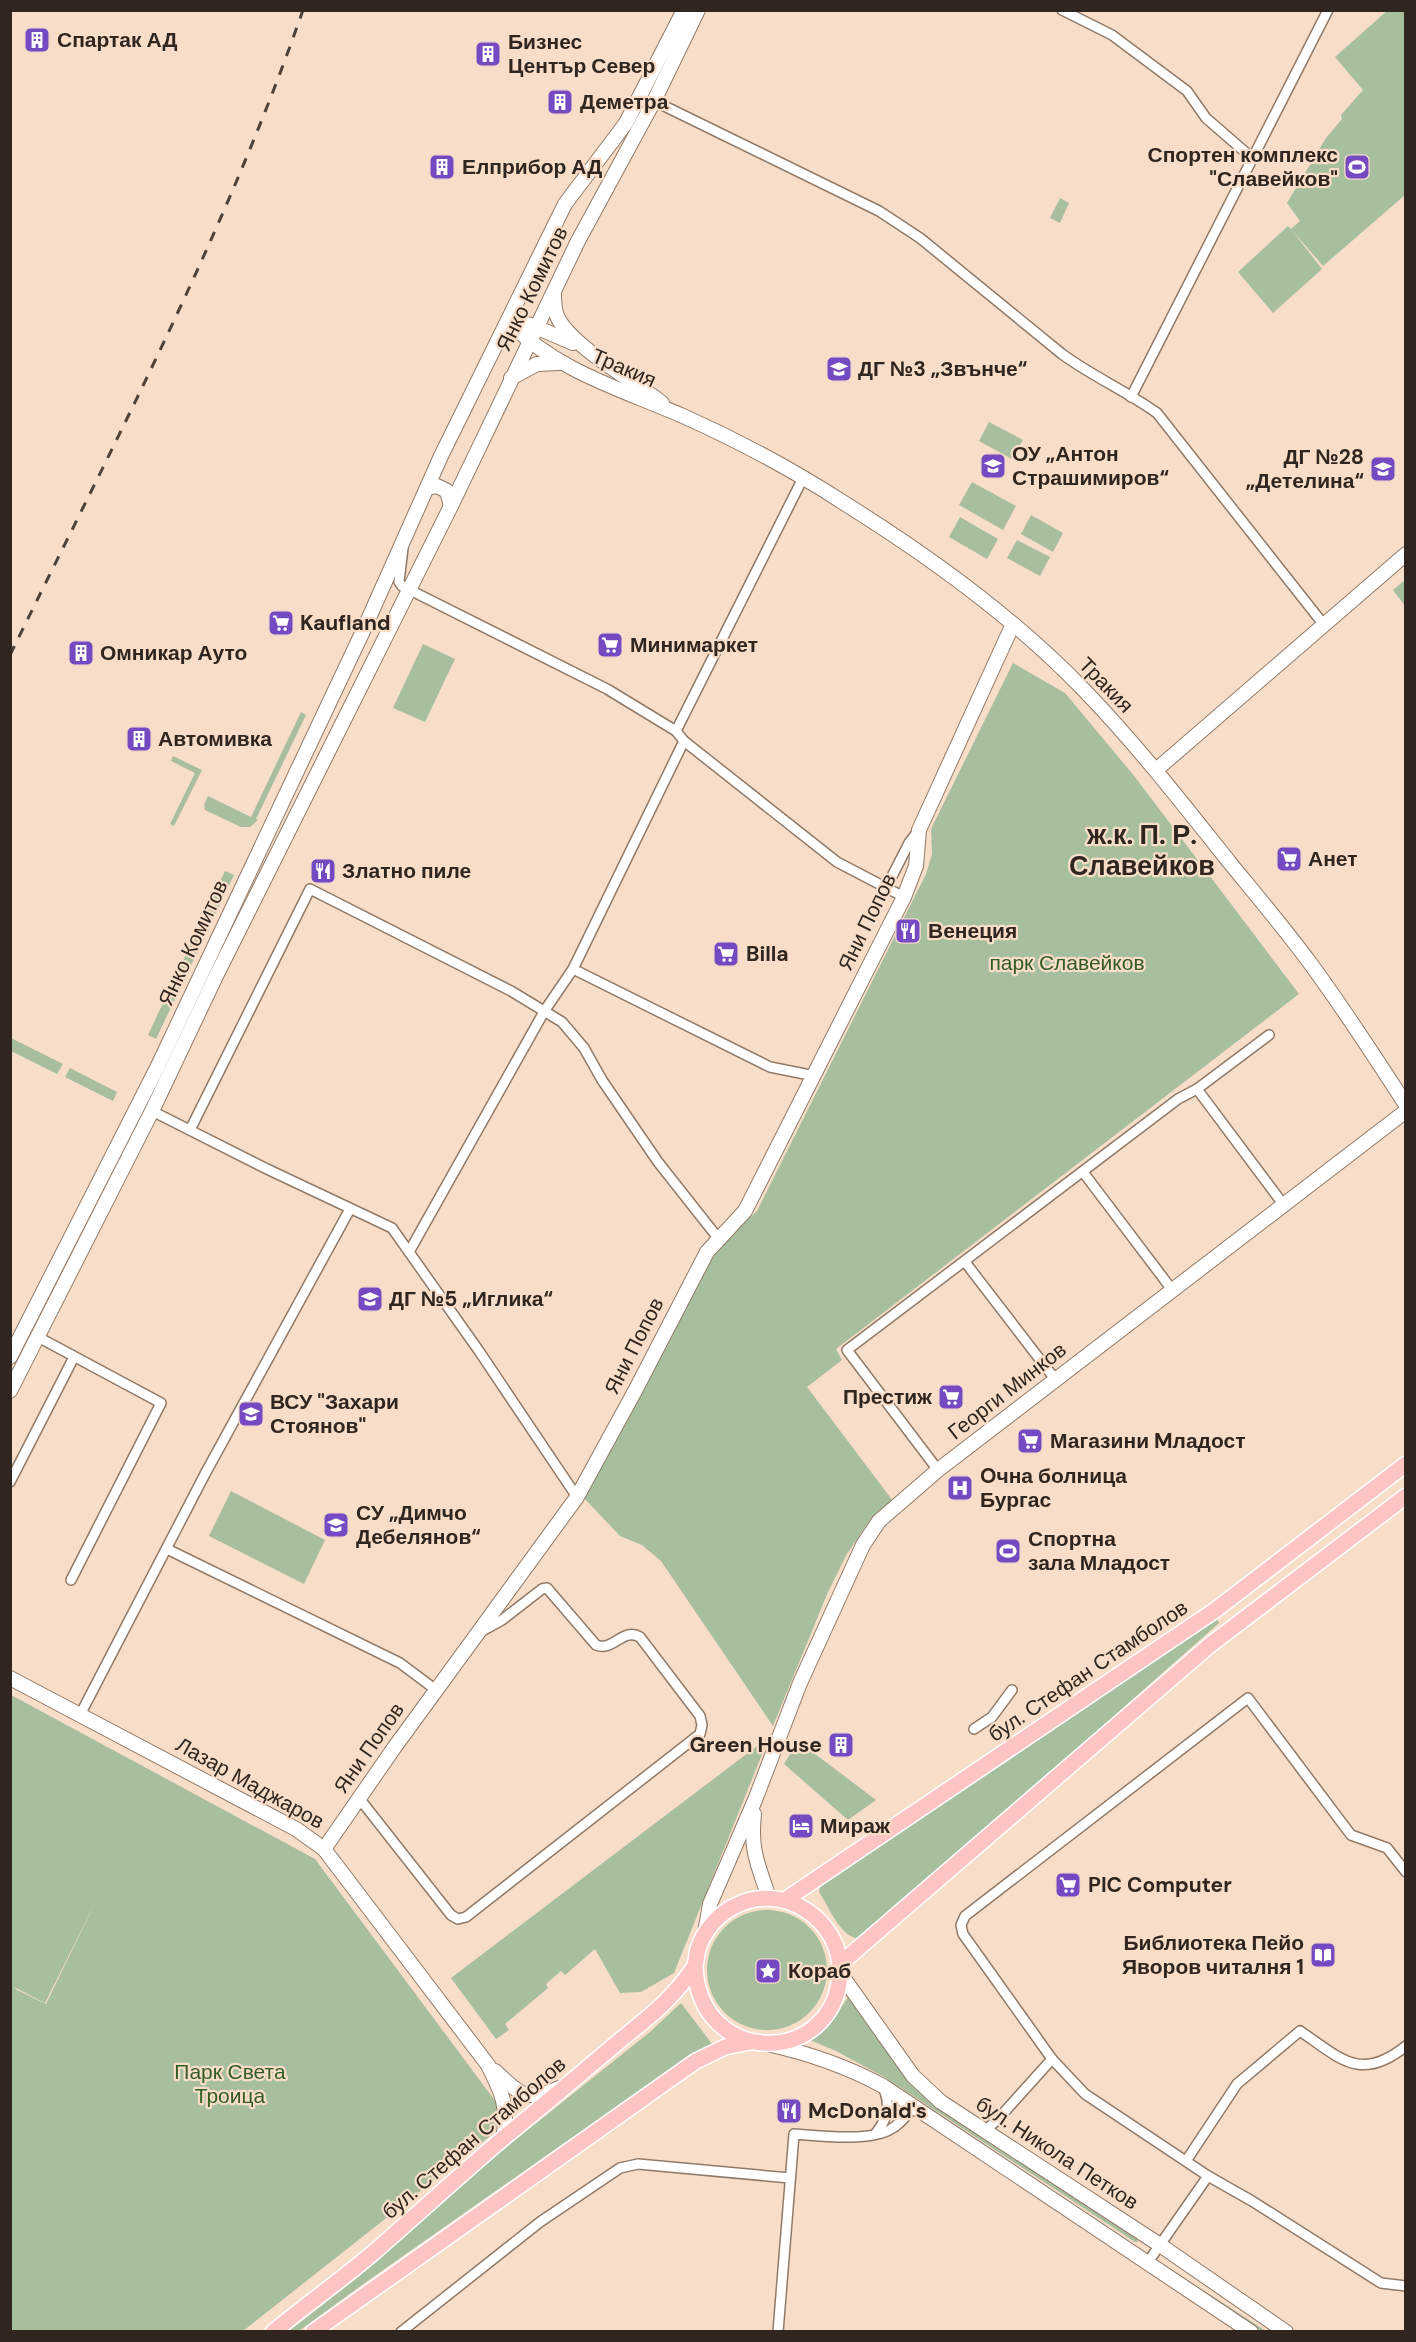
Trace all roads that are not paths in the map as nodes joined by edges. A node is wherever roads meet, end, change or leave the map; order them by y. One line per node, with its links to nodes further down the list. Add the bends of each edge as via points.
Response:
1 (684, 10): 8 (main road, Янко Комитов, via 626,123 565,204)
2 (698, 10): 5 (main road, Янко Комитов)
3 (1062, 10): 6 (street, via 1112,35 1187,91 1206,118)
4 (1328, 10): 6 (street)
5 (654, 101): 7 (main road, Янко Комитов); 14 (street, via 879,210 920,238 1082,369)
6 (1252, 158): 14 (street)
7 (554, 292): 9 (main road, Янко Комитов); 11 (main road, via 555,309 563,327)
8 (508, 321): 9 (main road); 10 (main road, Тракия); 17 (main road, Янко Комитов)
9 (537, 327): 10 (main road, Янко Комитов); 11 (main road)
10 (530, 341): 12 (main road, Тракия); 13 (main road, Янко Комитов)
11 (588, 350): 15 (main road, Тракия)
12 (561, 363): 13 (main road, via 543,362); 15 (main road, Тракия, via 605,386)
13 (511, 378): 18 (main road, Янко Комитов)
14 (1131, 397): 23 (street, via 1157,413)
15 (670, 411): 16 (main road, Тракия, via 772,459)
16 (803, 478): 22 (main road, Тракия, via 925,557); 24 (street)
17 (427, 488): 18 (main road, via 437,486 447,491); 19 (main road, Янко Комитов)
18 (451, 506): 21 (main road, Янко Комитов)
19 (403, 542): 21 (street, Янко Комитов, via 399,582); 47 (main road, Янко Комитов, via 157,1068)
20 (1406, 554): 23 (main road)
21 (410, 590): 24 (street, via 607,689); 36 (main road, Янко Комитов)
22 (1013, 624): 26 (main road, Тракия, via 1082,688); 27 (main road, Яни Попов)
23 (1324, 625): 26 (main road)
24 (676, 731): 25 (street)
25 (684, 741): 28 (street, via 837,862); 30 (street)
26 (1156, 770): 35 (main road, Тракия, via 1308,961)
27 (919, 830): 28 (street, Яни Попов); 29 (main road, Яни Попов, via 916,866)
28 (886, 888): 29 (street)
29 (904, 897): 33 (main road, Яни Попов)
30 (573, 969): 31 (street); 33 (street, via 770,1067)
31 (545, 1010): 38 (street, via 310,889); 42 (street, via 562,1022 584,1048 658,1162); 43 (street)
32 (1269, 1035): 34 (street)
33 (815, 1076): 42 (main road, Яни Попов, via 745,1211)
34 (1197, 1089): 39 (street, via 1178,1099); 40 (street)
35 (1406, 1105)
36 (152, 1111): 38 (street); 46 (main road, Янко Комитов)
37 (1406, 1111): 40 (main road, Георги Минков)
38 (190, 1130): 41 (street)
39 (1083, 1172): 44 (street); 45 (street)
40 (1283, 1204): 45 (main road, Георги Минков)
41 (350, 1209): 43 (street, via 392,1228); 56 (street)
42 (718, 1238): 55 (main road, Яни Попов, via 706,1252)
43 (409, 1252): 55 (street)
44 (965, 1262): 49 (street); 52 (street, via 847,1350)
45 (1173, 1291): 49 (main road, Георги Минков)
46 (38, 1337): 48 (street); 50 (main road, Янко Комитов)
47 (10, 1357)
48 (74, 1357): 53 (street); 57 (street, via 161,1403)
49 (1055, 1379): 52 (main road, Георги Минков)
50 (10, 1391)
51 (1406, 1464): 69 (main road, бул. Стефан Стамболов, via 1214,1611)
52 (938, 1470): 65 (main road, Георги Минков, via 879,1521 864,1545 801,1683)
53 (10, 1482)
54 (1406, 1496): 72 (main road, via 1210,1645)
55 (577, 1497): 58 (main road, Яни Попов)
56 (167, 1549): 60 (street, via 400,1664); 62 (street)
57 (70, 1580)
58 (476, 1634): 60 (main road, Яни Попов); 64 (street, via 547,1588 596,1645 605,1647 628,1634 640,1637 700,1716 700,1734 466,1917 458,1919)
59 (10, 1678): 62 (main road, Лазар Маджаров)
60 (436, 1690): 64 (main road, Яни Попов)
61 (1012, 1690): 63 (street, via 992,1717)
62 (80, 1715): 66 (main road, Лазар Маджаров, via 296,1829)
63 (974, 1730)
64 (359, 1798): 66 (main road, Яни Попов)
65 (755, 1800): 68 (main road, Георги Минков, via 753,1853); 70 (main road, Георги Минков, via 710,1904)
66 (324, 1849): 76 (main road, Лазар Маджаров)
67 (1406, 1872): 75 (street, via 1387,1848 1351,1835 1248,1698 965,1916 963,1934)
68 (770, 1898): 69 (main road); 70 (main road, via 726,1911)
69 (785, 1900): 72 (main road, via 816,1917 832,1938)
70 (705, 1933): 71 (main road)
71 (695, 1967): 73 (main road, via 705,2008 724,2030); 77 (main road, бул. Стефан Стамболов, via 667,2000)
72 (840, 1968): 73 (main road, via 832,2005 817,2024 797,2038); 80 (main road, бул. Никола Петков, via 913,2076 941,2102)
73 (758, 2043): 78 (main road, бул. Никола Петков, via 805,2052); 90 (main road, via 725,2047 696,2061)
74 (1406, 2046): 83 (street, via 1383,2061 1359,2066 1344,2061 1300,2031 1237,2084)
75 (1052, 2059): 80 (street); 83 (street, via 1085,2094)
76 (488, 2065): 77 (main road, Лазар Маджаров, via 517,2090 532,2096 547,2094); 82 (main road, Лазар Маджаров, via 504,2098)
77 (569, 2083): 82 (main road, бул. Стефан Стамболов)
78 (883, 2086): 79 (main road, бул. Никола Петков); 81 (street, via 889,2106)
79 (915, 2106): 81 (street, via 889,2131); 87 (main road, бул. Никола Петков)
80 (985, 2131): 86 (main road, бул. Никола Петков)
81 (876, 2133): 85 (street, via 863,2137 794,2134)
82 (503, 2139): 89 (main road, бул. Стефан Стамболов, via 372,2254)
83 (1186, 2161): 84 (street)
84 (1208, 2176): 86 (street); 88 (street, via 1381,2283)
85 (790, 2178): 91 (street, via 638,2164 620,2168 540,2222); 92 (street)
86 (1160, 2245): 87 (street); 94 (main road, бул. Никола Петков)
87 (1148, 2262): 93 (main road, бул. Никола Петков)
88 (1406, 2286)
89 (273, 2331)
90 (313, 2331)
91 (401, 2331)
92 (778, 2331)
93 (1251, 2331)
94 (1286, 2331)

